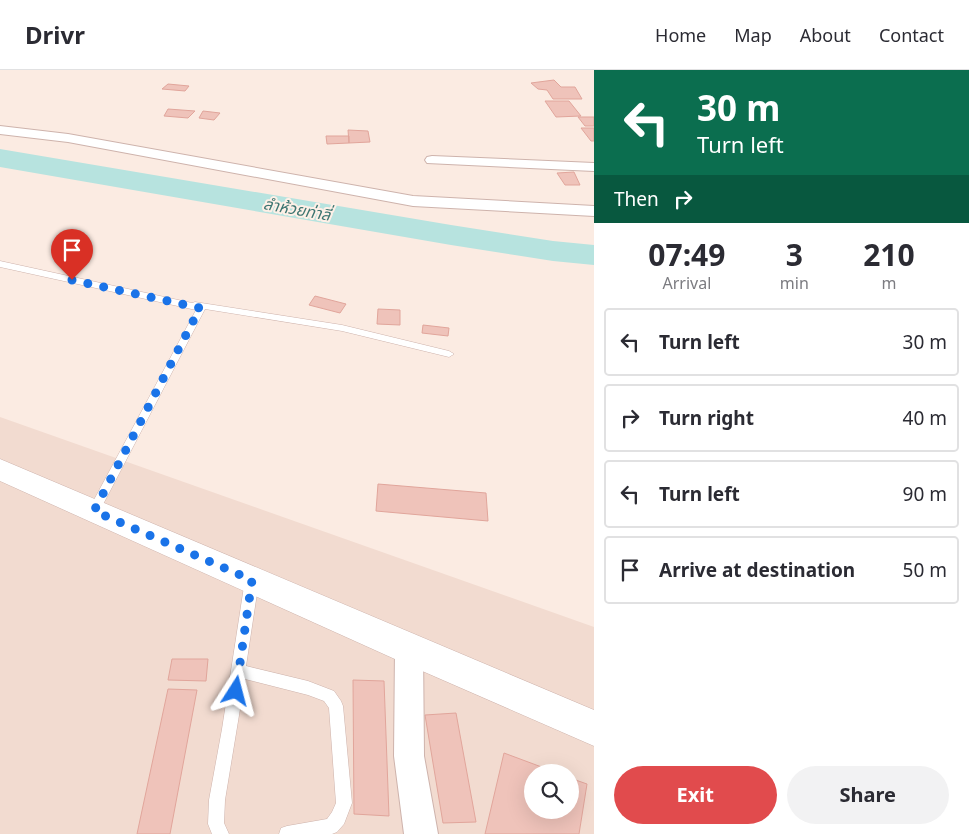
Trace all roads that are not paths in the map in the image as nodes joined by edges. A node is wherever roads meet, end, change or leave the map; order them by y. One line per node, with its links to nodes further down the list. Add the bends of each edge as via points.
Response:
1 (0, 130): 4 (street, via 68,138 413,201)
2 (432, 160): 3 (street)
3 (591, 169)
4 (594, 211)
5 (0, 264): 6 (lane)
6 (180, 303): 7 (lane, via 342,328); 9 (lane, via 200,308)
7 (449, 354)
8 (0, 469): 9 (street)
9 (94, 511): 10 (street)
10 (252, 580): 11 (street); 12 (lane)
11 (409, 649): 13 (street); 16 (street, via 409,756)
12 (238, 671): 14 (lane, via 217,800 216,824); 15 (lane, via 308,688 329,696 336,706 344,803 331,826)
13 (594, 728)
14 (221, 834)
15 (287, 834)
16 (421, 834)

